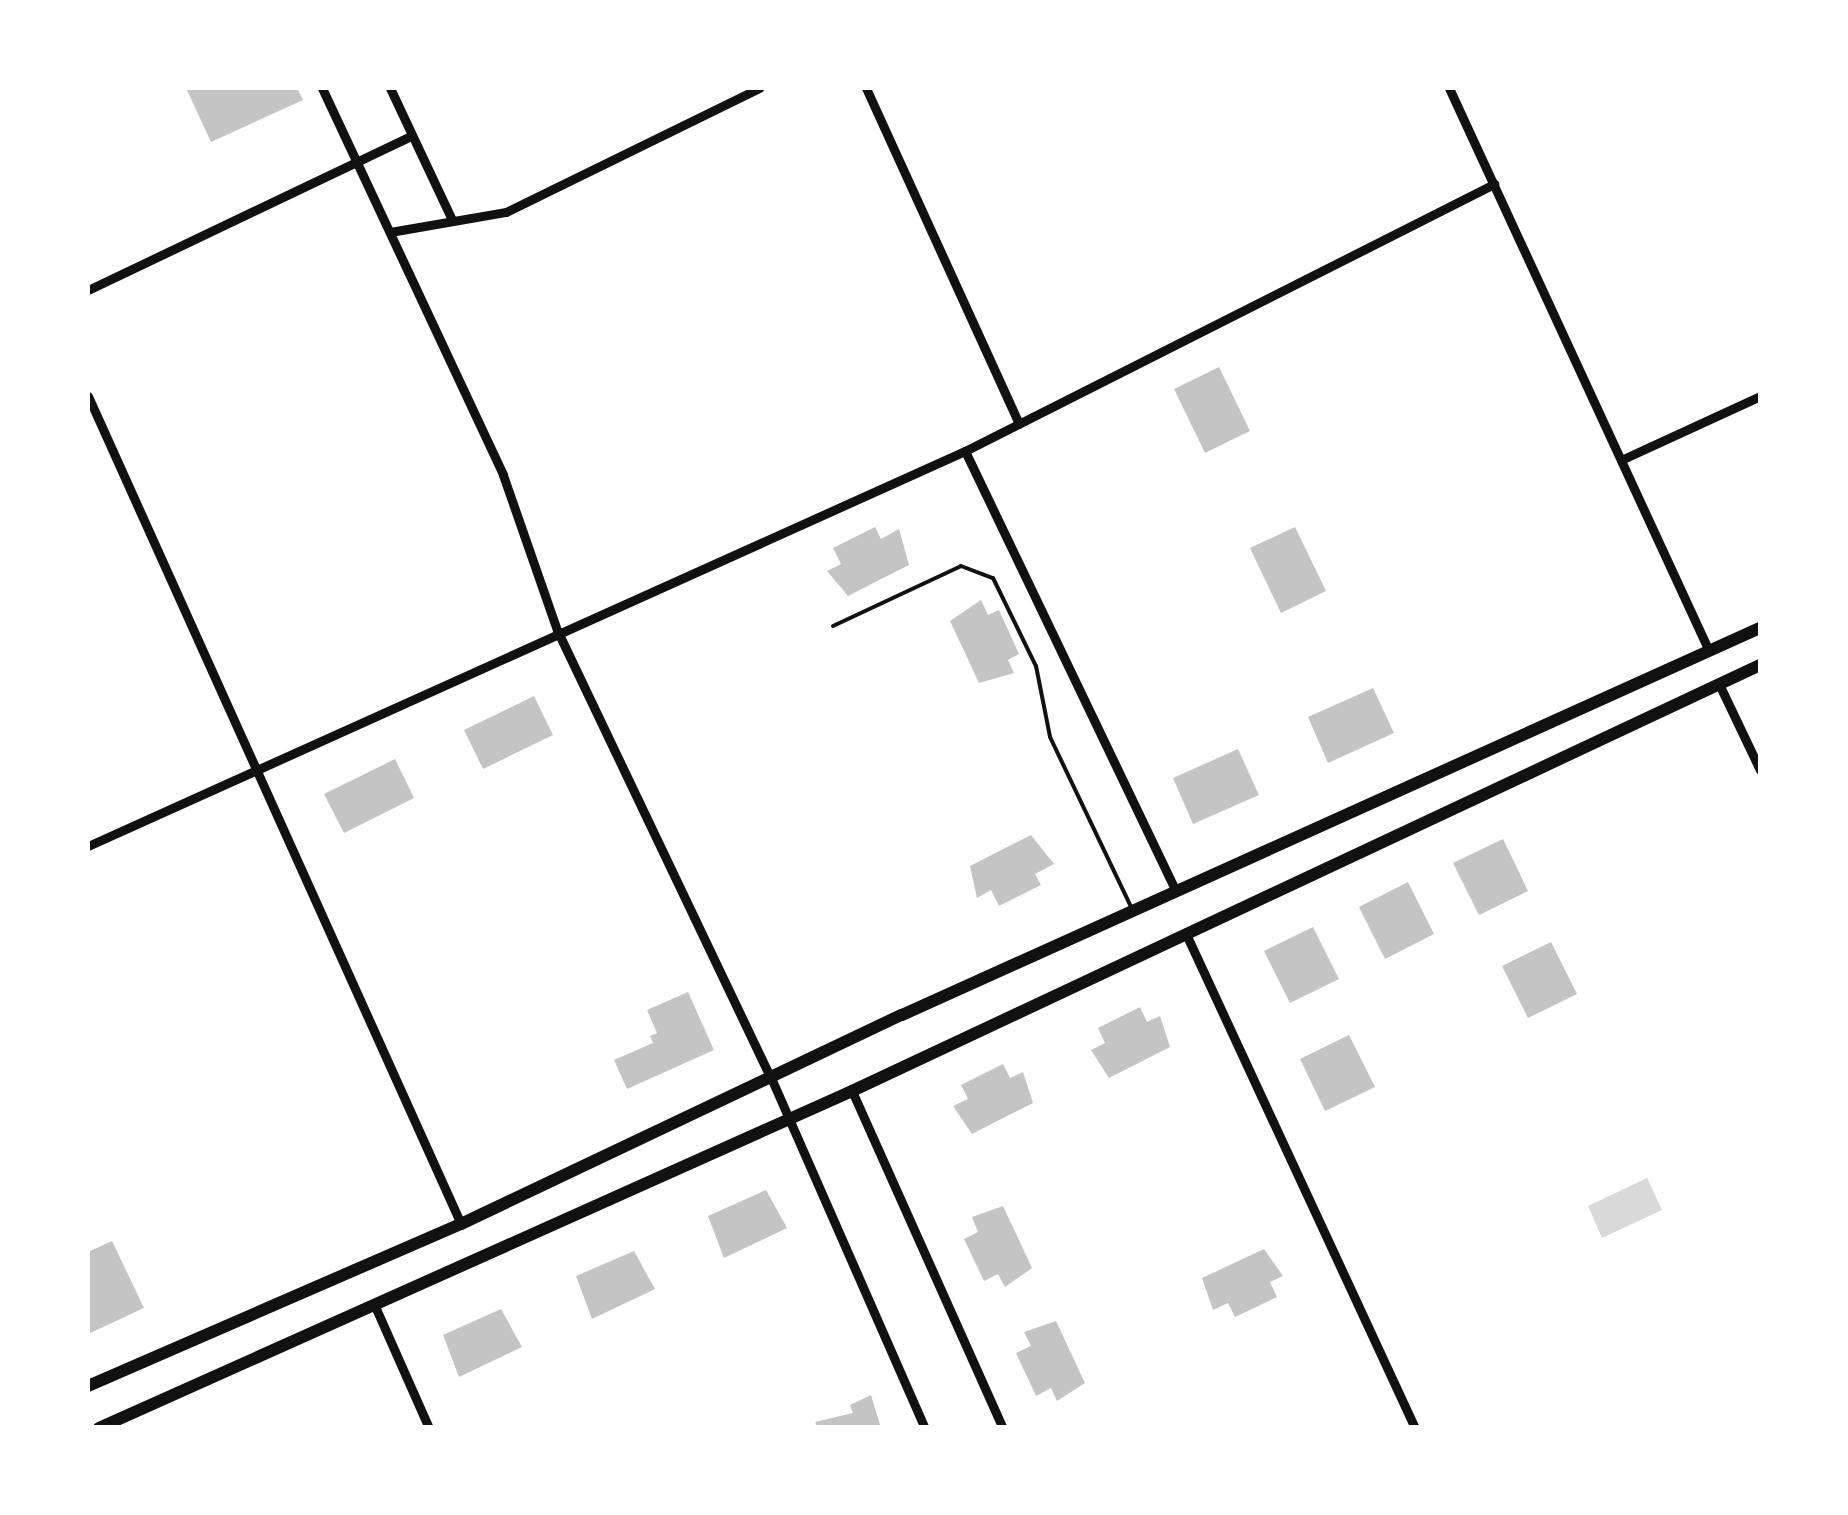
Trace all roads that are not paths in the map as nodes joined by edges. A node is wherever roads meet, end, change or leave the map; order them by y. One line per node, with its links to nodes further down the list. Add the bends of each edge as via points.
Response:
1 (322, 88): 7 (street)
2 (390, 88): 6 (street)
3 (759, 88): 9 (street, via 506,212)
4 (866, 88): 14 (street)
5 (1449, 88): 8 (street)
6 (411, 136): 7 (street); 9 (street)
7 (357, 162): 10 (street); 11 (street)
8 (1494, 184): 14 (street); 16 (street)
9 (452, 220): 10 (street)
10 (390, 232): 19 (street, via 504,475)
11 (88, 290)
12 (88, 396): 23 (street)
13 (1760, 396): 16 (street)
14 (1020, 424): 15 (street)
15 (965, 451): 19 (street); 26 (street)
16 (1621, 460): 20 (street)
17 (833, 626): 27 (lane, via 960,566 994,578 1036,666 1050,737)
18 (1760, 628): 20 (main road)
19 (557, 630): 23 (street); 29 (street)
20 (1710, 651): 26 (main road)
21 (1760, 665): 22 (main road)
22 (1720, 684): 24 (street); 28 (main road)
23 (256, 769): 25 (street); 32 (street)
24 (1760, 770)
25 (88, 846)
26 (1176, 891): 27 (main road)
27 (1133, 911): 29 (main road)
28 (1186, 934): 30 (main road); 39 (street)
29 (772, 1080): 31 (street); 32 (main road)
30 (852, 1092): 31 (main road); 38 (street)
31 (787, 1119): 33 (main road); 37 (street)
32 (461, 1224): 34 (main road)
33 (374, 1304): 35 (main road); 36 (street)
34 (88, 1386)
35 (99, 1428)
36 (430, 1428)
37 (925, 1428)
38 (1003, 1428)
39 (1415, 1428)

